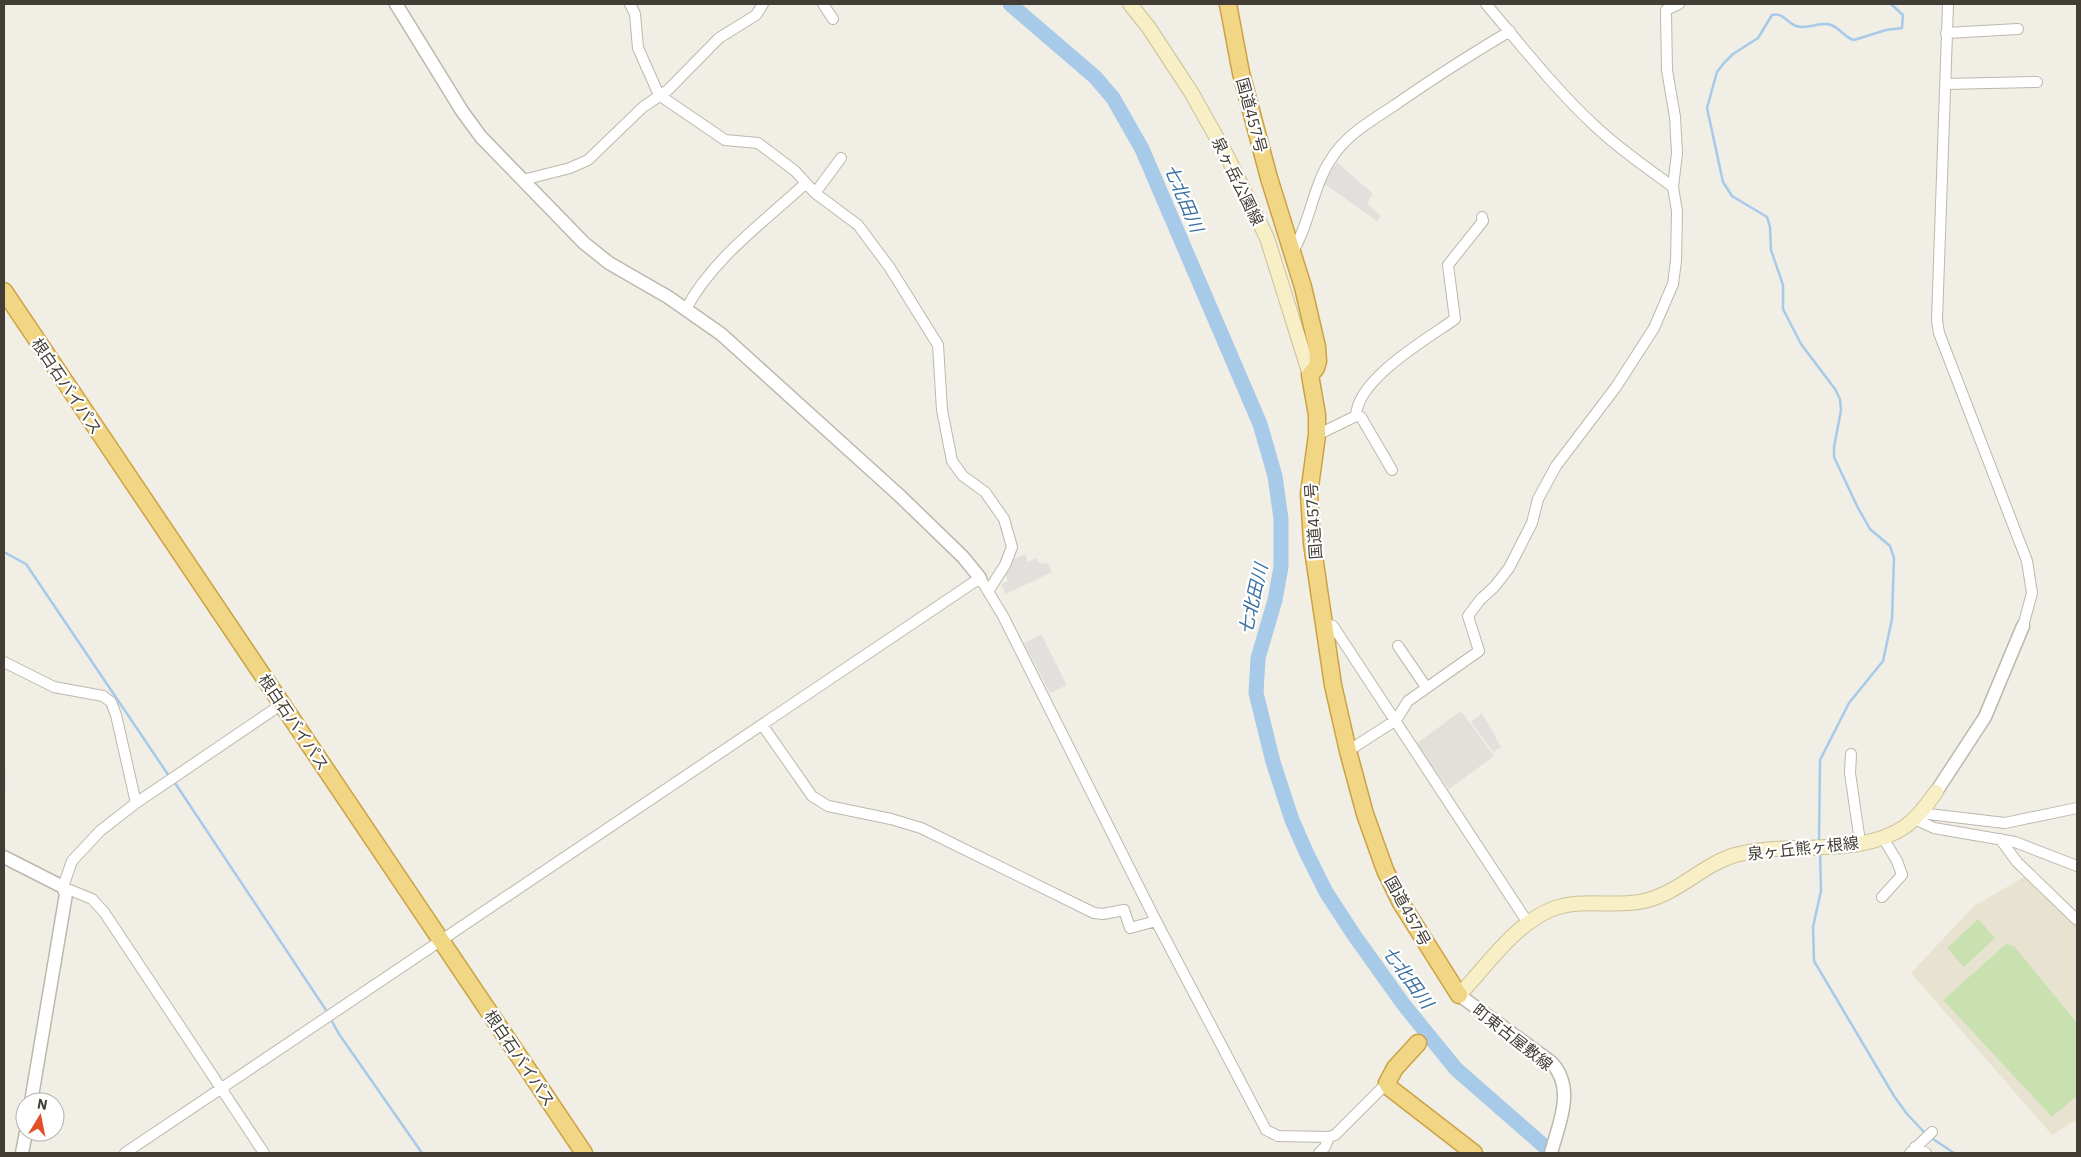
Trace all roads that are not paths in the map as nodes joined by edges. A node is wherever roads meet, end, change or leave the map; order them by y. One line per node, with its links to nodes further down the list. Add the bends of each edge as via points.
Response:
1 (396, 4): 18 (street, via 462,111 481,137)
2 (630, 4): 16 (street, via 635,14 638,48)
3 (763, 4): 16 (street, via 756,15 719,38 668,90)
4 (823, 4): 10 (street)
5 (1130, 4): 26 (main road, 泉ヶ岳公園線, via 1191,92 1267,238)
6 (1228, 4): 23 (highway, 国道457号, via 1241,73)
7 (1486, 4): 12 (street)
8 (1680, 4): 20 (street, via 1666,10 1666,70 1675,117 1677,153)
9 (1948, 4): 13 (street)
10 (833, 19)
11 (2018, 29): 13 (street)
12 (1510, 31): 20 (street, via 1595,126); 23 (street, via 1436,76 1349,138 1331,159 1320,179 1302,237)
13 (1946, 33): 15 (street)
14 (2037, 82): 15 (street)
15 (1945, 84): 33 (street, via 1937,320 1939,333 2027,561 2032,593)
16 (659, 95): 18 (street, via 588,160); 19 (street, via 725,140 758,143)
17 (841, 158): 21 (street)
18 (523, 180): 25 (street, via 593,251)
19 (806, 183): 21 (street); 25 (street, via 712,269)
20 (1673, 187): 36 (street, via 1677,211 1676,268 1673,284 1654,328 1616,387 1556,466 1538,499 1532,523 1509,568 1468,616 1479,651)
21 (815, 193): 31 (street, via 858,225 890,268 938,345 942,410 952,461 963,476 985,492 1004,519 1012,547)
22 (1482, 217): 27 (street, via 1483,221 1448,265 1455,319 1415,345 1381,374 1358,402)
23 (1292, 253): 26 (highway, 国道457号, via 1317,347 1318,361)
24 (4, 291): 37 (highway, 根白石バイパス)
25 (686, 309): 30 (street, via 744,354 900,496)
26 (1310, 375): 28 (highway, 国道457号)
27 (1356, 416): 28 (street); 29 (street, via 1361,417)
28 (1317, 435): 32 (highway, 国道457号, via 1309,494 1312,544)
29 (1392, 470)
30 (980, 578): 31 (street); 39 (street)
31 (989, 590): 54 (street)
32 (1325, 623): 38 (street, via 1333,626); 40 (highway, 国道457号, via 1333,685)
33 (2023, 626): 42 (street, via 1985,717)
34 (1398, 646): 36 (street)
35 (4, 662): 43 (street, via 54,687 103,696 111,702)
36 (1426, 687): 38 (street, via 1408,701)
37 (282, 704): 43 (street); 56 (highway, 根白石バイパス)
38 (1396, 720): 40 (street); 55 (street)
39 (763, 726): 54 (street, via 820,803 921,828 1094,913 1124,910 1130,928); 56 (street)
40 (1348, 751): 57 (highway, 国道457号, via 1365,814 1400,903)
41 (1851, 754): 48 (street, via 1850,773)
42 (1936, 792): 45 (main road, 泉ヶ丘熊ヶ根線)
43 (136, 803): 51 (street, via 100,830 72,861)
44 (2077, 808): 45 (street, via 2005,823)
45 (1918, 816): 46 (main road, 泉ヶ丘熊ヶ根線); 47 (street, via 1934,828)
46 (1882, 838): 48 (main road, 泉ヶ丘熊ヶ根線); 52 (street, via 1902,874)
47 (2000, 840): 50 (street, via 2015,842); 53 (street, via 2017,862)
48 (1860, 842): 55 (main road, 泉ヶ丘熊ヶ根線, via 1736,855 1658,897 1630,903 1561,906)
49 (4, 857): 51 (street)
50 (2077, 866)
51 (63, 887): 60 (street, via 92,899 104,912); 61 (street, via 66,903)
52 (1882, 897)
53 (2077, 920)
54 (1156, 921): 63 (street, via 1266,1130 1278,1136)
55 (1528, 923): 57 (main road, 泉ヶ丘熊ヶ根線)
56 (441, 941): 60 (street); 67 (highway, 根白石バイパス)
57 (1459, 995): 70 (street, 町東古屋敷線, via 1556,1068 1565,1090)
58 (1418, 1043): 59 (highway, via 1395,1068)
59 (1387, 1083): 63 (street, via 1335,1135); 69 (highway)
60 (220, 1089): 65 (street); 66 (street)
61 (33, 1092)
62 (1931, 1133): 64 (street)
63 (1329, 1137): 68 (street)
64 (1915, 1148): 71 (street)
65 (126, 1153)
66 (264, 1153)
67 (584, 1153)
68 (1319, 1153)
69 (1474, 1153)
70 (1552, 1153)
71 (1926, 1153)

